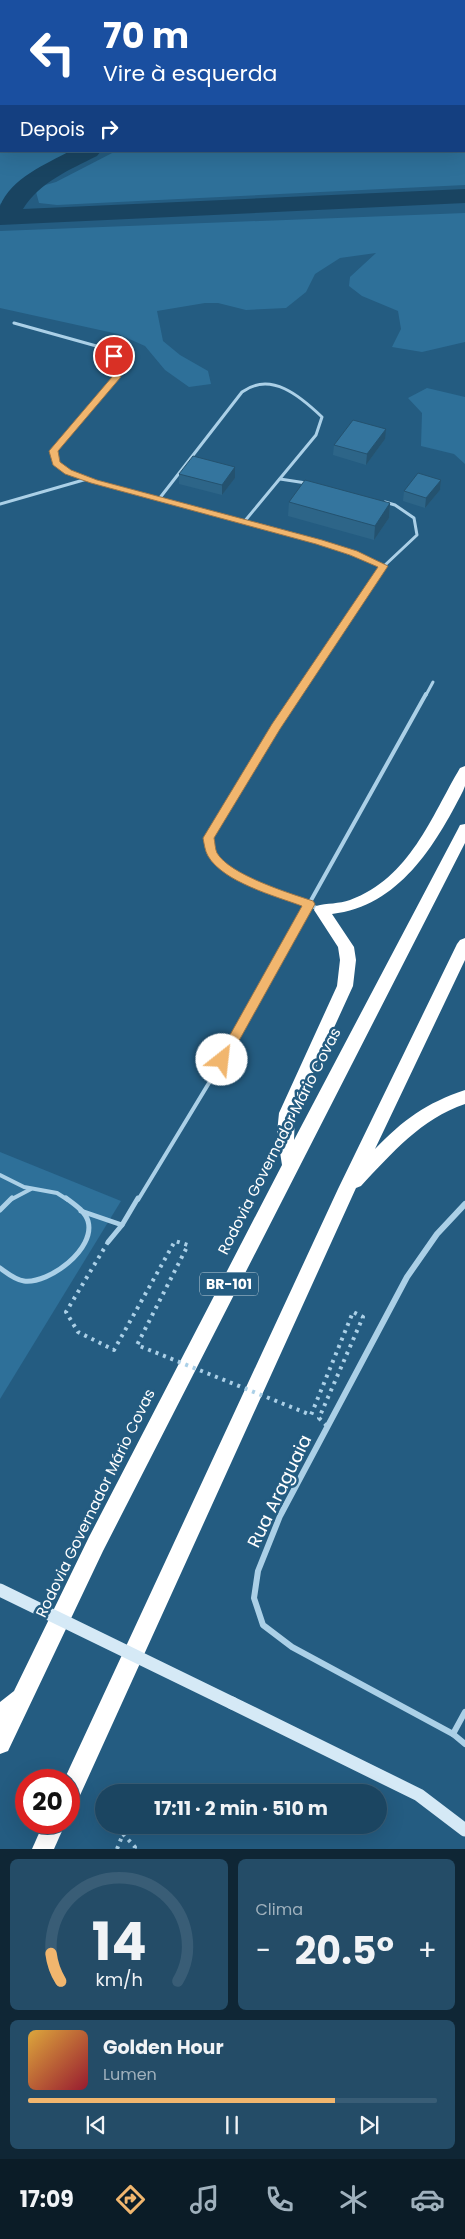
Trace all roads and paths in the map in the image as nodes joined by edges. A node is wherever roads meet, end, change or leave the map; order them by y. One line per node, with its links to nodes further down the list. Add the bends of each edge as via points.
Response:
1 (14, 323): 2 (lane, via 100,347 121,365 116,378 54,451 56,463 68,472)
2 (88, 479): 5 (lane); 7 (lane)
3 (280, 479): 4 (lane); 5 (lane, via 316,435 322,417 308,402 266,382 258,382 242,392); 8 (lane)
4 (313, 485)
5 (159, 499): 8 (lane)
6 (377, 500): 9 (lane, via 395,505 414,518 417,535)
7 (0, 504)
8 (244, 522): 9 (lane, via 354,553)
9 (384, 566): 13 (lane, via 276,727 209,838 212,854 230,871 253,884)
10 (433, 682): 13 (lane)
11 (465, 771): 13 (highway, via 431,836 407,868 376,894 354,905)
12 (465, 829): 16 (highway, Rodovia Governador Mário Covas / BR-101)
13 (315, 907): 16 (highway, via 340,935 348,960 345,986 287,1113 285,1133); 23 (lane)
14 (465, 944): 19 (highway)
15 (465, 1097): 19 (highway, via 446,1102 422,1116)
16 (290, 1166): 28 (highway, Rodovia Governador Mário Covas / BR-101, via 96,1544)
17 (0, 1175): 18 (lane)
18 (32, 1189): 21 (lane, via 11,1199); 22 (lane, via 60,1194)
19 (347, 1189): 34 (highway)
20 (465, 1204): 26 (street, Rua Araguaia, via 437,1234 407,1276)
21 (0, 1210)
22 (81, 1210): 23 (lane); 25 (lane, via 88,1222 87,1235 76,1255 61,1269 48,1277 24,1281)
23 (122, 1225): 24 (lane)
24 (108, 1242): 26 (path, bridge, via 66,1312 78,1332 114,1350 175,1241 188,1245 136,1345 311,1415 353,1312 362,1317 319,1418)
25 (0, 1268)
26 (327, 1426): 31 (street, Rua Araguaia, via 280,1516 258,1571 254,1598 264,1625 292,1647)
27 (0, 1590): 35 (main road, bridge, via 418,1795)
28 (26, 1692): 30 (highway); 32 (highway, Rodovia Governador Mário Covas / BR-101)
29 (465, 1712): 31 (street)
30 (0, 1716)
31 (453, 1734): 33 (street, Rua Araguaia)
32 (0, 1743)
33 (465, 1744)
34 (80, 1770)
35 (465, 1830)
36 (50, 1834): 37 (highway)
37 (43, 1849)
38 (117, 1849): 39 (path, via 123,1834)
39 (134, 1849)

